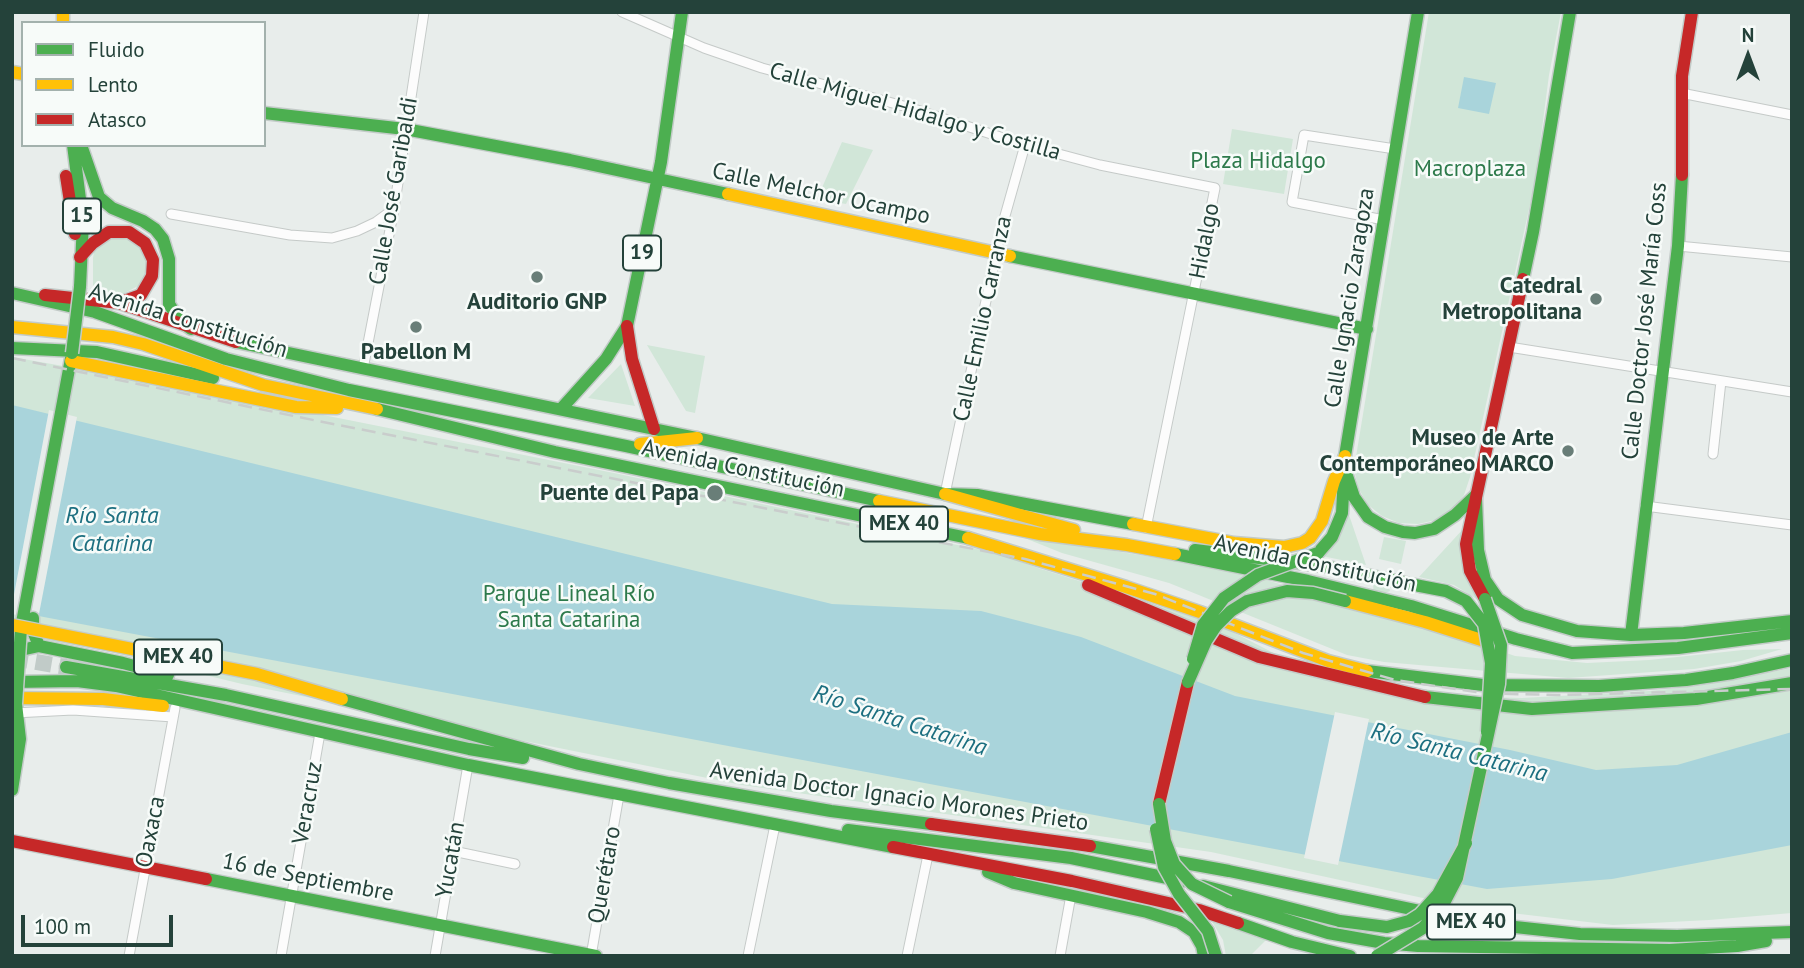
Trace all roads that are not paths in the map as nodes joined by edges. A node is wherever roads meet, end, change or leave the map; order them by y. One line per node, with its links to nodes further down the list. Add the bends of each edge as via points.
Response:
1 (424, 12): 11 (street, Calle José Garibaldi)
2 (622, 12): 7 (street, Calle Miguel Hidalgo y Costilla)
3 (682, 12): 7 (main road, 19)
4 (1418, 12): 16 (main road, Calle Ignacio Zaragoza)
5 (1570, 12): 33 (main road)
6 (1692, 12): 8 (main road, Calle Doctor José María Coss)
7 (678, 38): 12 (street, Calle Miguel Hidalgo y Costilla, via 762,68); 17 (main road, 19)
8 (1681, 93): 10 (street); 22 (main road, Calle Doctor José María Coss)
9 (266, 113): 11 (main road, Calle Melchor Ocampo)
10 (1792, 115)
11 (405, 129): 17 (main road, Calle Melchor Ocampo); 19 (street, Calle José Garibaldi)
12 (1025, 145): 18 (street, Calle Miguel Hidalgo y Costilla); 23 (street, Calle Emilio Carranza)
13 (62, 147): 24 (main road, 15)
14 (73, 147): 24 (main road, 15, via 82,212)
15 (82, 147): 32 (main road, via 99,197 143,221 163,239 169,258 169,304)
16 (1395, 149): 21 (main road, Calle Ignacio Zaragoza); 21 (street, via 1304,135 1292,202)
17 (657, 180): 23 (main road, Calle Melchor Ocampo); 29 (main road, 19)
18 (1215, 188): 27 (street, Hidalgo)
19 (394, 209): 20 (street, via 357,231 332,238); 36 (street, Calle José Garibaldi)
20 (171, 214)
21 (1384, 219): 31 (main road, Calle Ignacio Zaragoza)
22 (1678, 246): 25 (street); 37 (main road, Calle Doctor José María Coss)
23 (996, 253): 27 (main road, Calle Melchor Ocampo); 51 (street, Calle Emilio Carranza)
24 (80, 257): 28 (main road, via 109,232 129,232 145,243 153,260 152,276 141,295); 35 (main road, 15, bridge)
25 (1792, 257)
26 (14, 293): 28 (main road); 42 (main road, Avenida Constitución / MEX 40, via 95,313 226,359)
27 (1194, 295): 31 (main road, Calle Melchor Ocampo); 55 (street, Hidalgo)
28 (119, 303): 32 (main road)
29 (627, 326): 43 (main road, 19, via 606,359); 44 (main road, 19, via 632,359)
30 (12, 327): 39 (main road, Avenida Constitución / MEX 40, via 143,344)
31 (1367, 329): 49 (main road, Calle Ignacio Zaragoza)
32 (191, 330): 36 (main road)
33 (1509, 347): 37 (street); 52 (main road)
34 (12, 348): 39 (main road, via 97,352 225,382)
35 (73, 366): 41 (main road, via 296,407); 59 (main road, 15); 63 (main road, via 33,621)
36 (363, 369): 43 (main road)
37 (1662, 371): 38 (street); 53 (main road, Calle Doctor José María Coss)
38 (1721, 381): 40 (street); 48 (street)
39 (264, 386): 41 (main road, Avenida Constitución / MEX 40)
40 (1792, 392)
41 (364, 407): 47 (main road, Avenida Constitución / MEX 40)
42 (435, 408): 46 (main road, Avenida Constitución / MEX 40); 47 (main road)
43 (561, 409): 44 (main road)
44 (654, 429): 45 (main road)
45 (697, 438): 46 (main road); 51 (main road)
46 (626, 446): 57 (main road, Avenida Constitución / MEX 40, via 941,515)
47 (555, 452): 56 (main road, Avenida Constitución / MEX 40)
48 (1713, 454)
49 (1345, 456): 50 (main road, Calle Ignacio Zaragoza); 55 (main road, via 1318,530 1302,543 1273,547)
50 (1344, 470): 52 (main road, via 1363,510 1377,523 1397,531 1434,529); 68 (main road, Calle Ignacio Zaragoza, bridge, via 1339,522 1327,544 1318,553 1258,575 1224,598 1203,625)
51 (945, 494): 55 (main road, via 977,495); 57 (main road)
52 (1477, 496): 61 (main road, via 1480,567 1498,599 1522,615 1553,626); 74 (main road, bridge, via 1467,557 1497,629 1501,653)
53 (1645, 506): 54 (street); 61 (main road, Calle Doctor José María Coss)
54 (1792, 526)
55 (1146, 527)
56 (967, 538): 65 (main road, Avenida Constitución / MEX 40, via 1188,608 1328,661 1398,676 1483,685 1620,685 1733,673); 69 (main road, via 1259,657 1423,697 1504,708 1606,706 1696,699)
57 (1126, 545): 64 (main road, Avenida Constitución / MEX 40, via 1365,594); 74 (main road, bridge, via 1323,566 1446,591 1466,601 1484,624 1491,663)
58 (1792, 621): 61 (main road)
59 (17, 627): 62 (main road, 15, bridge); 76 (main road, Avenida Doctor Ignacio Morones Prieto / MEX 40, bridge, via 257,674)
60 (1792, 633): 64 (main road, Avenida Constitución / MEX 40, via 1678,648)
61 (1631, 635)
62 (16, 645): 63 (main road); 72 (main road, 15, bridge)
63 (39, 646): 70 (main road, via 123,663)
64 (1573, 653): 68 (main road, bridge, via 1510,648 1313,593 1273,592 1247,601 1216,626)
65 (1792, 660)
66 (66, 667): 70 (main road, MEX 40)
67 (12, 682): 71 (main road, Avenida Doctor Ignacio Morones Prieto / MEX 40, via 77,681)
68 (1188, 682): 80 (main road, Calle Ignacio Zaragoza)
69 (1792, 683)
70 (222, 694): 76 (main road, MEX 40, via 469,749)
71 (197, 705): 73 (main road); 75 (main road, Avenida Doctor Ignacio Morones Prieto / MEX 40)
72 (14, 707): 73 (main road, via 103,699); 78 (main road, via 20,739)
73 (174, 712): 88 (street, Oaxaca)
74 (1487, 732): 83 (main road, bridge)
75 (320, 733): 77 (main road, Avenida Doctor Ignacio Morones Prieto / MEX 40); 89 (street, Veracruz)
76 (579, 764): 92 (main road, Avenida Doctor Ignacio Morones Prieto / MEX 40, via 831,811 1093,846 1521,929 1677,936)
77 (468, 765): 79 (main road, Avenida Doctor Ignacio Morones Prieto / MEX 40); 84 (street, Yucatán)
78 (12, 790)
79 (620, 795): 81 (main road, Avenida Doctor Ignacio Morones Prieto / MEX 40); 93 (street, Querétaro)
80 (1159, 804): 92 (main road, bridge, via 1174,864 1192,884 1229,902 1328,933 1418,946 1671,950 1737,946); 101 (main road, Calle Ignacio Zaragoza, bridge, via 1156,834 1164,867 1208,931)
81 (775, 825): 83 (main road, bridge, via 868,832 1101,863 1340,921 1387,927 1420,914 1438,894); 85 (main road, Avenida Doctor Ignacio Morones Prieto / MEX 40); 97 (street)
82 (12, 841): 88 (main road, 16 de Septiembre)
83 (1465, 843): 103 (main road, bridge, via 1454,885 1434,917 1413,936)
84 (453, 851): 87 (street); 91 (street, Yucatán)
85 (928, 855): 86 (main road, Avenida Doctor Ignacio Morones Prieto / MEX 40); 98 (street)
86 (967, 862): 90 (main road, via 1005,880); 102 (main road, Avenida Doctor Ignacio Morones Prieto / MEX 40, via 1199,910 1292,942)
87 (515, 864)
88 (144, 867): 89 (main road, 16 de Septiembre); 94 (street, Oaxaca)
89 (292, 895): 91 (main road, 16 de Septiembre); 95 (street, Veracruz)
90 (1071, 895): 99 (street); 100 (main road, via 1179,922 1194,932)
91 (439, 925): 93 (main road, 16 de Septiembre); 96 (street, Yucatán)
92 (1792, 933)
93 (593, 955)
94 (129, 956)
95 (281, 956)
96 (435, 956)
97 (748, 956)
98 (907, 956)
99 (1060, 956)
100 (1204, 956)
101 (1216, 956)
102 (1350, 956)
103 (1377, 956)

